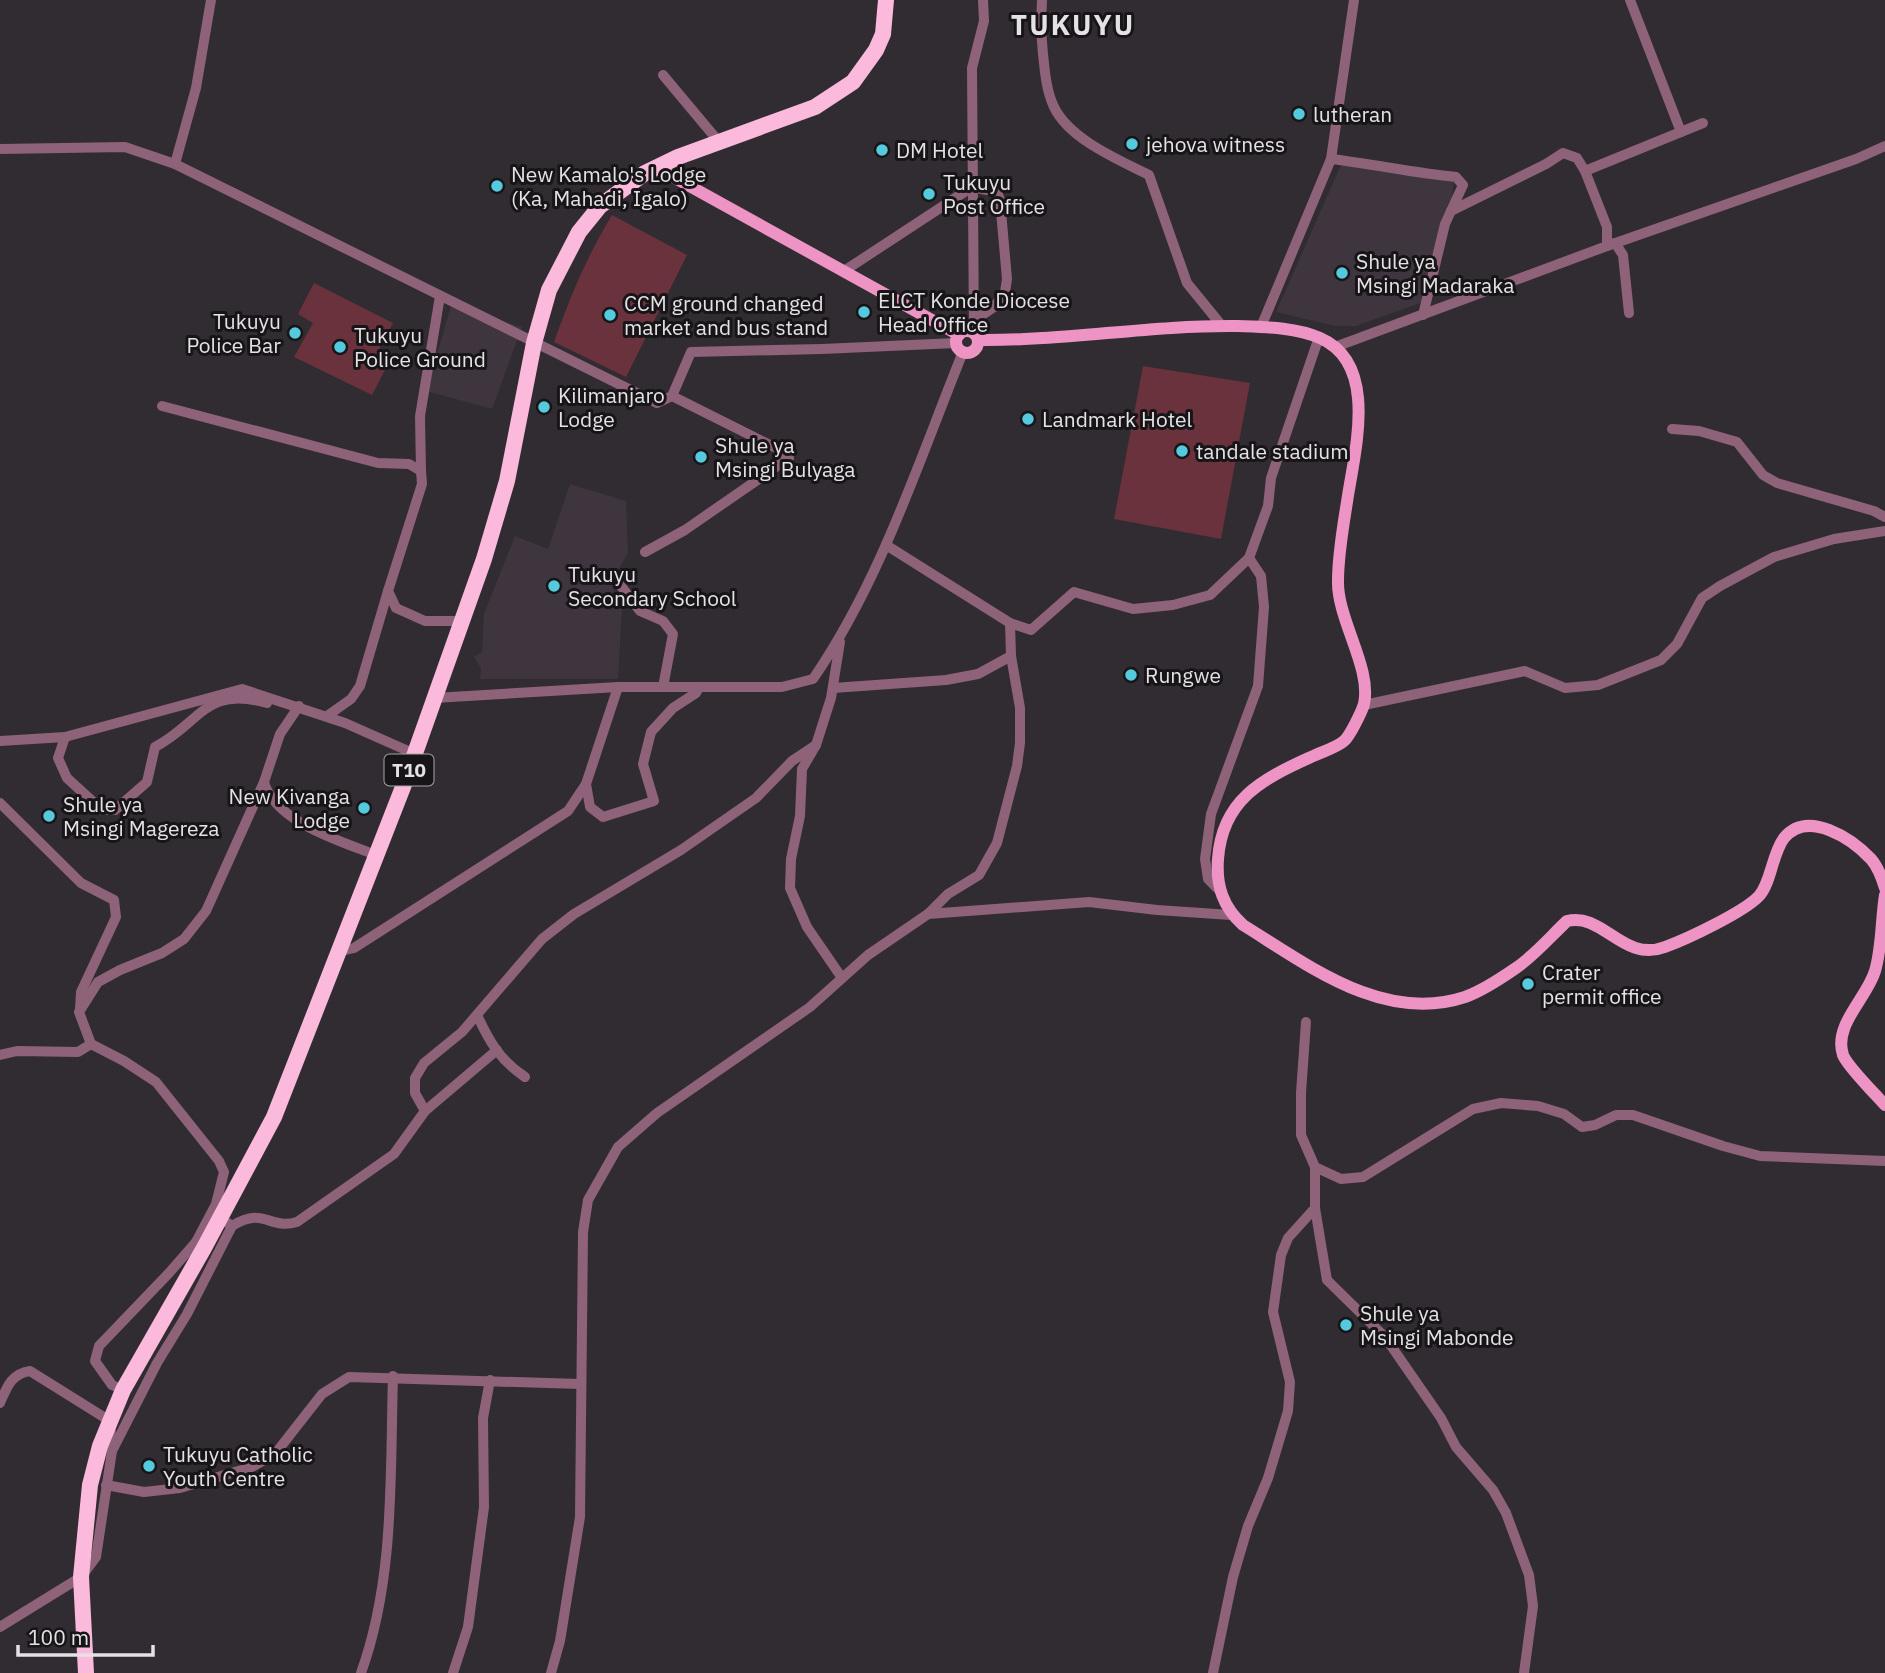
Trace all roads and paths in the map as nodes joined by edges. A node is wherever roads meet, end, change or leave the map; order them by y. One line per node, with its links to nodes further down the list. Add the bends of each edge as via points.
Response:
1 (211, 0): 14 (street, via 196,88)
2 (886, 0): 10 (highway, T10, via 883,34 853,82 815,107)
3 (983, 0): 17 (street, via 984,20 972,68)
4 (1042, 0): 24 (street, via 1045,83 1055,109 1077,134 1101,151 1149,175 1187,283)
5 (1354, 0): 13 (street)
6 (1630, 0): 9 (street)
7 (663, 75): 10 (street)
8 (1703, 123): 9 (street)
9 (1681, 132): 16 (street)
10 (719, 142): 15 (highway, T10)
11 (1885, 146): 19 (street)
12 (0, 149): 14 (street, via 125,147)
13 (1331, 159): 18 (street, via 1456,177 1464,185); 25 (street)
14 (175, 164): 21 (street)
15 (657, 168): 20 (main road); 28 (highway, T10, via 600,206 579,232 550,289)
16 (1585, 171): 18 (street, via 1577,158 1563,153); 19 (street)
17 (972, 187): 20 (street); 26 (street); 26 (street, via 1000,195 1007,279 1000,301)
18 (1451, 211): 23 (street)
19 (1611, 244): 22 (street, via 1623,255); 23 (street)
20 (844, 271): 29 (main road)
21 (440, 296): 28 (street); 34 (street, via 420,416)
22 (1629, 313)
23 (1423, 315): 30 (street)
24 (1222, 326): 25 (main road); 26 (main road, via 1011,340)
25 (1261, 327): 27 (main road)
26 (975, 331): 29 (main road, via 968,331); 29 (main road, via 975,349 969,352)
27 (1319, 337): 30 (main road); 39 (street)
28 (534, 343): 31 (street, via 657,403); 42 (highway, T10, via 507,481)
29 (959, 343): 31 (street, via 691,352); 37 (street)
30 (1335, 347): 51 (main road, via 1348,364 1359,394 1359,437 1338,582 1366,685)
31 (672, 396): 38 (street, via 789,458)
32 (162, 406): 34 (street, via 366,460 410,464)
33 (1672, 429): 35 (street, via 1737,442 1763,475 1777,483)
34 (421, 471): 41 (street, via 422,484)
35 (1885, 517)
36 (1885, 531): 51 (street, via 1834,539 1774,557 1702,598 1677,645 1661,660 1598,685 1565,688 1525,671)
37 (887, 545): 43 (street); 44 (street)
38 (645, 552)
39 (1249, 558): 43 (street, via 1210,595 1133,609 1074,592 1031,629); 63 (street, via 1261,576 1264,607 1258,686 1211,814 1205,859 1208,879)
40 (621, 586): 47 (street, via 640,611 663,621 673,634)
41 (388, 591): 42 (street, via 396,608 425,621); 53 (street, via 360,686 351,699)
42 (462, 621): 50 (highway, T10)
43 (1010, 623): 45 (street)
44 (840, 640): 48 (street, via 813,679 782,687); 49 (street)
45 (1011, 656): 49 (street, via 978,674 946,680); 65 (street, via 1020,708 1020,743 997,843 979,875 948,894)
46 (618, 687): 47 (street); 50 (street); 59 (street)
47 (663, 687): 48 (street)
48 (699, 687): 59 (street, via 652,732 643,764 654,801 603,817 590,807)
49 (833, 688): 56 (street)
50 (434, 698): 57 (highway, T10)
51 (1364, 705): 63 (main road, via 1345,740 1272,775 1248,792 1228,816 1219,841)
52 (299, 706): 53 (street); 54 (street, via 242,689); 54 (street, via 285,708 232,698 206,706 174,737 155,747 147,782 115,810 102,810 67,778 58,758); 58 (street, via 280,734)
53 (327, 716): 57 (street)
54 (65, 737): 55 (street)
55 (0, 741)
56 (817, 745): 68 (street, via 802,769 790,888 807,927); 70 (street, via 792,761 756,798 542,939)
57 (415, 754): 61 (highway, T10)
58 (264, 782): 61 (street, via 274,804 321,834); 69 (street, via 206,911 184,939 98,982)
59 (586, 784): 67 (street, via 568,811 354,948)
60 (0, 803): 69 (street, via 82,883 114,900 116,917 81,992)
61 (376, 855): 67 (highway, T10)
62 (1885, 888): 66 (main road, via 1872,860 1826,828 1805,825 1786,835 1778,847 1760,895 1741,910 1663,948 1626,946 1578,918 1567,921 1517,968 1465,997 1426,1003 1392,1000 1336,983)
63 (1219, 890): 66 (main road)
64 (1885, 895): 76 (main road, via 1875,969 1842,1038 1844,1057)
65 (928, 914): 66 (street, via 1089,902); 68 (street)
66 (1231, 915)
67 (337, 952): 81 (highway, T10, via 274,1117)
68 (842, 978): 87 (street, via 810,1007 657,1113 618,1147 588,1200 583,1232)
69 (79, 1012): 72 (street)
70 (477, 1015): 73 (street); 77 (street, via 424,1063 415,1078 415,1093)
71 (1306, 1022): 79 (street, via 1301,1135)
72 (91, 1044): 74 (street, via 78,1052); 82 (street, via 156,1082 219,1161 224,1172)
73 (497, 1051): 75 (street); 77 (street)
74 (0, 1055)
75 (525, 1077)
76 (1885, 1105)
77 (425, 1111): 81 (street, via 394,1154 298,1222 284,1226 259,1217)
78 (1885, 1161): 79 (street, via 1760,1156 1633,1115 1616,1115 1582,1127 1551,1110 1501,1103 1473,1109 1363,1177 1340,1180)
79 (1315, 1167): 80 (street)
80 (1315, 1208): 99 (street, via 1288,1238 1281,1255 1273,1312 1290,1382 1289,1411 1233,1577); 100 (street, via 1326,1280 1385,1337 1456,1447 1493,1490 1506,1513 1529,1575 1533,1606)
81 (226, 1222): 82 (highway, T10); 84 (street, via 187,1314)
82 (200, 1245): 83 (highway, T10); 88 (street, via 99,1346 95,1361 112,1385)
83 (146, 1349): 84 (street); 88 (highway, T10)
84 (161, 1357): 91 (street)
85 (393, 1376): 86 (street); 92 (street, via 349,1377 322,1394 275,1454 252,1467 180,1488 144,1492); 96 (street, via 389,1524 373,1640)
86 (489, 1380): 87 (street); 97 (street, via 483,1418 484,1507 468,1627)
87 (580, 1384): 98 (street, via 580,1517)
88 (123, 1390): 90 (highway, T10)
89 (0, 1403): 90 (street, via 9,1382 30,1371)
90 (110, 1421): 91 (street); 93 (highway, T10, via 90,1485)
91 (113, 1451): 92 (street)
92 (106, 1485): 93 (street, via 96,1557)
93 (81, 1577): 94 (street); 95 (highway, T10)
94 (0, 1627)
95 (86, 1673)
96 (361, 1673)
97 (453, 1673)
98 (551, 1673)
99 (1213, 1673)
100 (1524, 1673)

